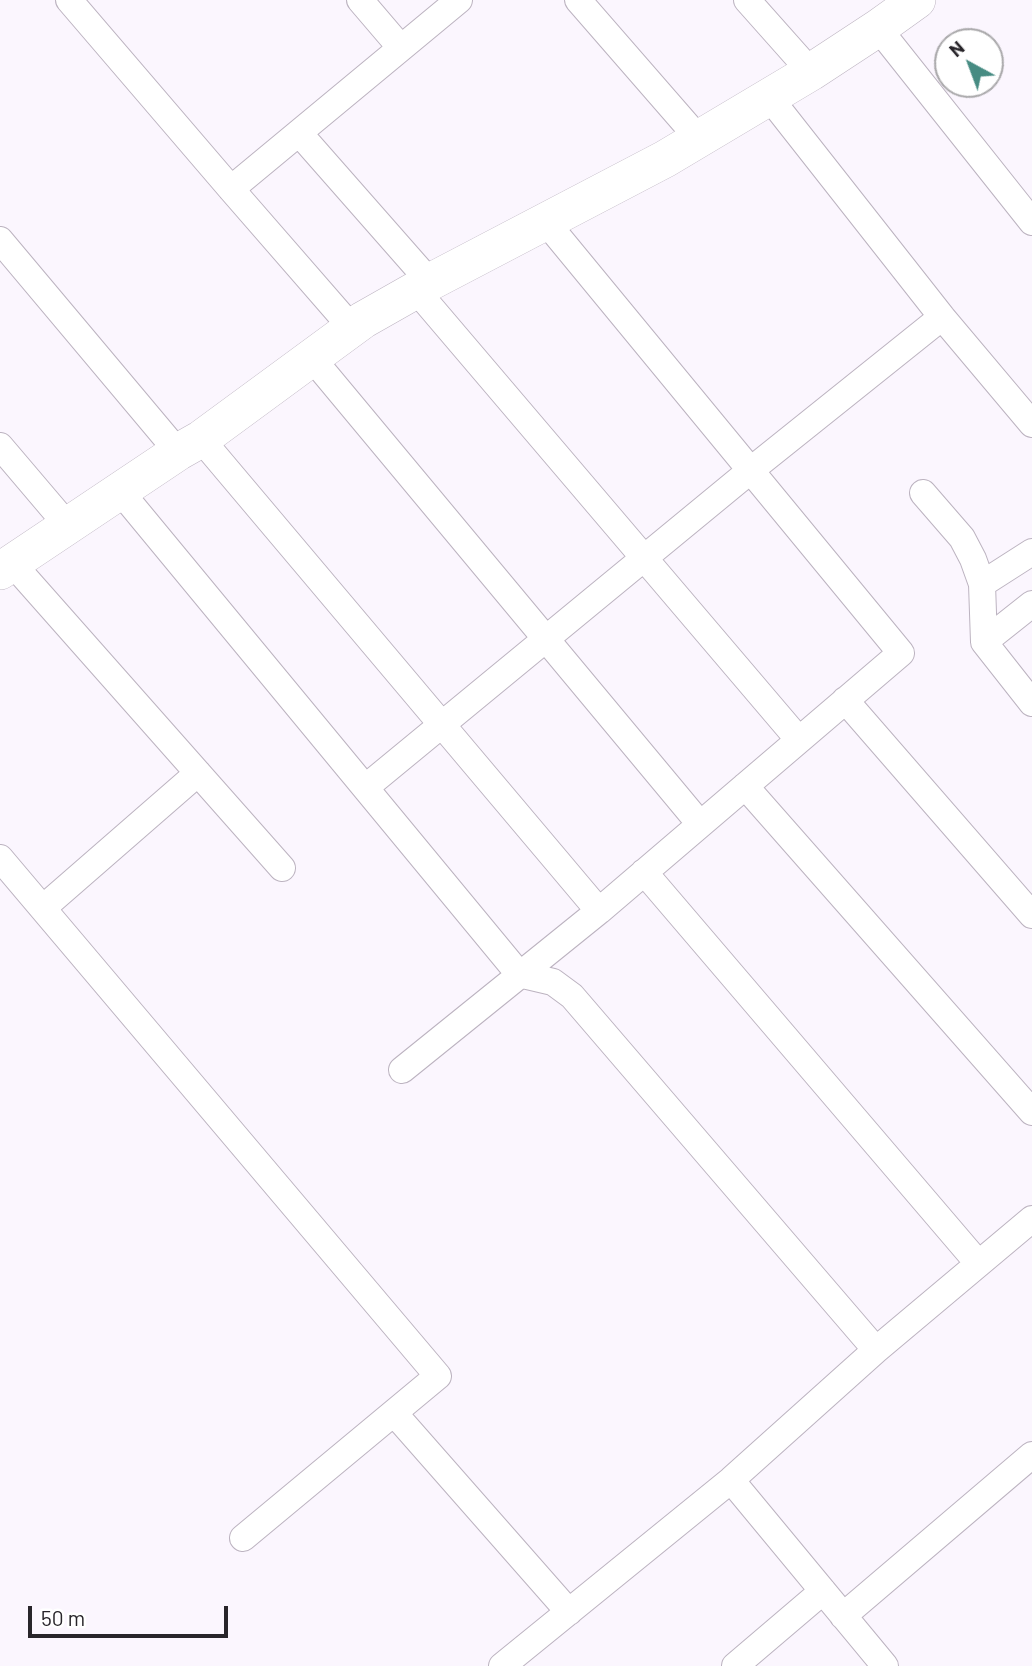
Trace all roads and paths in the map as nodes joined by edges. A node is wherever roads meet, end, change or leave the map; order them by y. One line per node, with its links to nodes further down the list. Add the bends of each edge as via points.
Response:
1 (69, 0): 13 (street)
2 (360, 0): 8 (street)
3 (459, 0): 8 (street)
4 (578, 0): 12 (street)
5 (747, 0): 9 (street)
6 (908, 2): 7 (street)
7 (878, 28): 9 (street); 15 (street)
8 (401, 48): 11 (street)
9 (811, 72): 10 (street)
10 (769, 97): 12 (street); 18 (street)
11 (299, 133): 13 (street); 17 (street)
12 (699, 139): 14 (street)
13 (230, 190): 19 (street)
14 (546, 222): 17 (street); 24 (street)
15 (1032, 222)
16 (0, 240): 22 (street)
17 (423, 286): 19 (street); 29 (street)
18 (942, 317): 21 (street); 24 (street)
19 (352, 328): 20 (street)
20 (312, 358): 22 (street); 33 (street)
21 (1032, 424)
22 (189, 445): 25 (street); 37 (street)
23 (0, 446): 27 (street)
24 (751, 470): 29 (street); 35 (street, via 901,653)
25 (120, 491): 27 (street); 41 (street)
26 (923, 493): 31 (street, via 962,538)
27 (68, 526): 30 (street)
28 (1032, 552): 31 (street)
29 (644, 558): 33 (street); 38 (street)
30 (6, 567): 39 (street)
31 (982, 584): 34 (street)
32 (1032, 604): 34 (street)
33 (546, 639): 37 (street); 42 (street)
34 (984, 642): 36 (street)
35 (845, 700): 38 (street); 48 (street)
36 (1032, 702)
37 (441, 725): 41 (street); 47 (street)
38 (799, 740): 40 (street)
39 (198, 773): 44 (street); 46 (street)
40 (745, 786): 42 (street); 51 (street)
41 (366, 787): 49 (street)
42 (700, 824): 45 (street)
43 (0, 858): 46 (street)
44 (282, 868)
45 (644, 872): 47 (street); 53 (street)
46 (43, 908): 55 (street, via 438,1376)
47 (598, 911): 49 (street)
48 (1032, 915)
49 (519, 974): 50 (street); 54 (street, via 553,982 572,996)
50 (402, 1070)
51 (1032, 1112)
52 (1031, 1223): 53 (street)
53 (978, 1263): 54 (street)
54 (876, 1350): 57 (street)
55 (394, 1413): 58 (street); 60 (street)
56 (1032, 1455): 61 (street)
57 (731, 1480): 59 (street); 60 (street)
58 (243, 1538)
59 (823, 1591): 61 (street); 63 (street)
60 (569, 1612): 62 (street)
61 (843, 1616): 64 (street)
62 (502, 1666)
63 (735, 1666)
64 (885, 1666)

